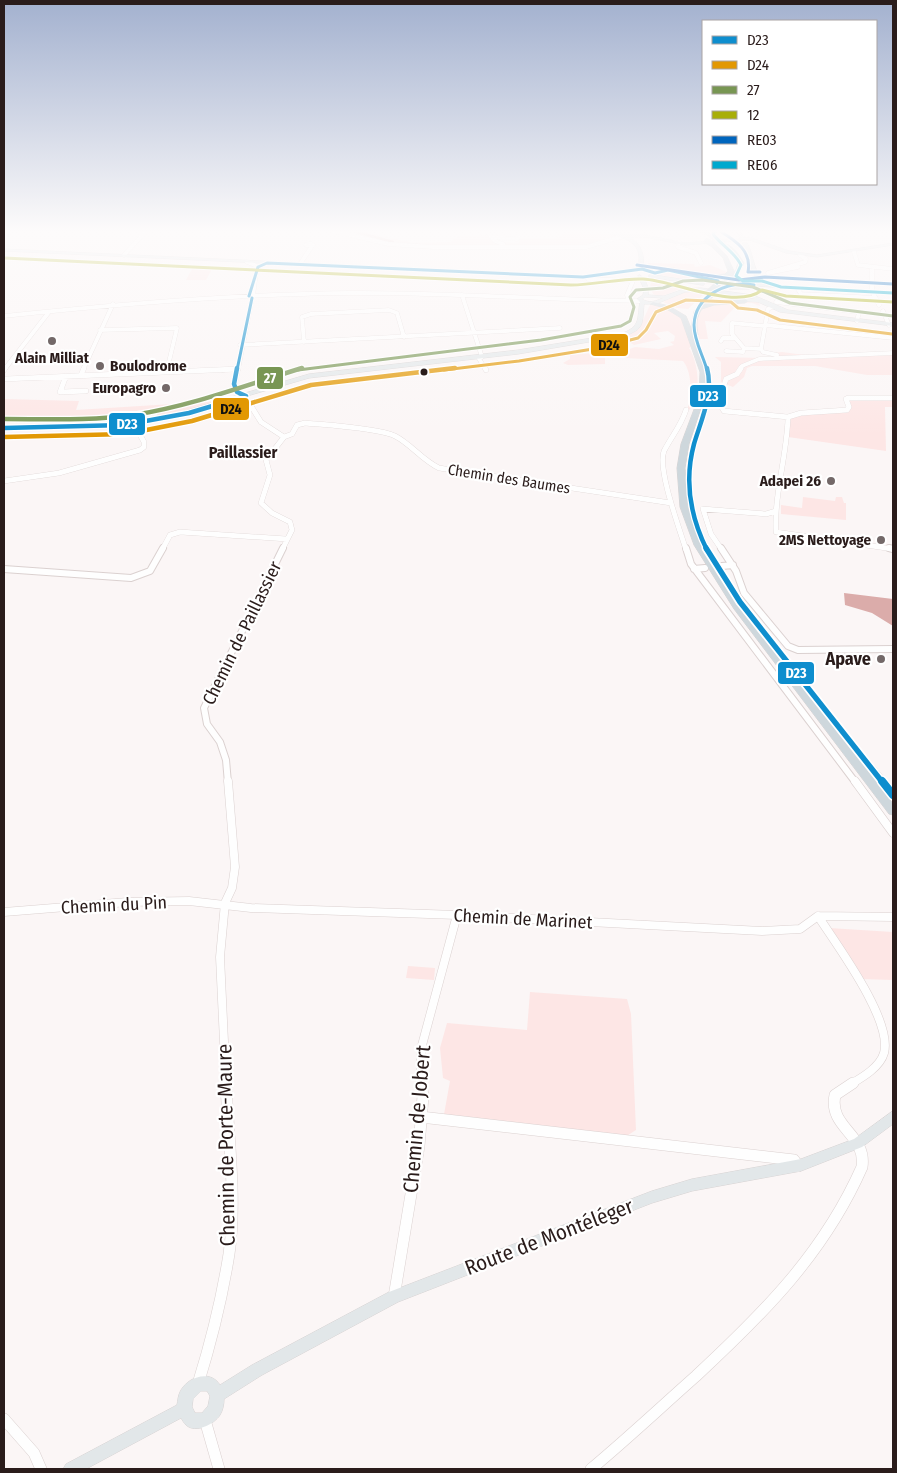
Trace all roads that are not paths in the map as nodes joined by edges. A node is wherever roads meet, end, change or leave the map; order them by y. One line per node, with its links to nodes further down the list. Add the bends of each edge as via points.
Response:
1 (876, 298): 19 (street)
2 (225, 299): 16 (street)
3 (251, 299): 38 (street)
4 (463, 299): 31 (street)
5 (529, 299): 15 (street)
6 (642, 299): 7 (main road); 15 (street); 17 (main road); 24 (main road)
7 (658, 299): 8 (highway, via 688,310); 17 (main road)
8 (702, 299)
9 (702, 299): 33 (highway, via 689,318)
10 (706, 299): 25 (highway)
11 (716, 299): 12 (highway)
12 (737, 299)
13 (738, 299): 25 (highway, via 705,305)
14 (746, 299): 18 (main road)
15 (628, 300)
16 (113, 304): 20 (street); 30 (street)
17 (651, 304): 24 (main road); 33 (highway, via 667,307 682,316)
18 (773, 305): 21 (main road); 26 (street, via 858,312); 28 (street)
19 (879, 305)
20 (50, 311): 23 (street); 46 (street)
21 (788, 312): 26 (main road)
22 (883, 312): 27 (street)
23 (4, 316)
24 (641, 318): 44 (main road, via 638,327 626,333)
25 (693, 318): 73 (highway, via 693,331 709,378 706,403 688,461 688,491 696,525 722,575)
26 (858, 320): 27 (main road)
27 (891, 325): 34 (street)
28 (765, 326): 34 (street); 35 (street, via 732,323); 40 (street)
29 (560, 328): 31 (street)
30 (100, 330): 48 (street, via 177,328); 49 (street)
31 (474, 334): 32 (street); 44 (street)
32 (404, 337): 37 (street); 37 (street, via 398,313 389,310 302,317)
33 (690, 337): 76 (highway, via 703,378 702,396 687,437 681,468 683,500 692,532 706,561 737,607)
34 (893, 337)
35 (735, 338): 36 (street, via 723,338); 39 (street)
36 (721, 341)
37 (304, 342): 38 (street)
38 (241, 345): 45 (street)
39 (744, 348): 40 (street); 41 (street, via 743,352)
40 (761, 348): 43 (street, via 768,354)
41 (726, 352)
42 (893, 353): 43 (street)
43 (790, 356): 58 (street, via 759,359 742,366 737,374 726,379 721,396 724,411)
44 (480, 357): 47 (street); 52 (main road)
45 (236, 369): 48 (street); 54 (street, via 234,387)
46 (4, 370)
47 (486, 370)
48 (166, 372): 49 (street)
49 (81, 375): 50 (street)
50 (66, 376): 51 (street); 53 (street, via 60,392)
51 (4, 379)
52 (293, 380): 54 (main road)
53 (86, 391)
54 (243, 397): 57 (main road); 61 (street, via 260,421)
55 (893, 398): 58 (street, via 848,398 847,410 801,412)
56 (686, 410): 63 (street, via 662,461)
57 (169, 417): 59 (main road)
58 (788, 417): 64 (street)
59 (134, 424): 60 (main road); 62 (street, via 144,442 140,450 59,473)
60 (4, 428)
61 (284, 437): 63 (street, Chemin des Baumes, via 295,431 297,425 305,423 388,433 405,442 427,463 439,468); 65 (street, Chemin de Paillassier, via 266,460 270,475 261,503 290,522 292,530)
62 (4, 481)
63 (671, 503): 71 (street)
64 (776, 511): 66 (street, via 776,531 780,534); 67 (street, via 766,514 713,508 703,510 711,534)
65 (287, 539): 70 (street, via 180,532 170,535 150,571 131,578); 78 (street, Chemin de Paillassier, via 204,708 206,720 220,742 226,760 235,867 232,888)
66 (893, 550)
67 (732, 565): 68 (street); 72 (street, via 748,599 793,649)
68 (722, 566)
69 (705, 568): 71 (street)
70 (4, 569)
71 (694, 569): 77 (street)
72 (893, 649)
73 (848, 741): 74 (highway); 75 (highway)
74 (893, 794)
75 (893, 800)
76 (893, 813)
77 (893, 833)
78 (225, 904): 79 (street, Chemin du Pin, via 142,900); 80 (street, Chemin de Marinet, via 250,908); 88 (street, Chemin de Porte-Maure, via 220,956 231,1205 229,1253 211,1341)
79 (4, 912)
80 (457, 915): 81 (street, Chemin de Marinet, via 762,931 800,928); 83 (street, Chemin de Jobert, via 421,1049)
81 (818, 916): 82 (street); 85 (street, via 874,1004 887,1041 876,1066 832,1100 838,1118)
82 (893, 916)
83 (421, 1117): 86 (street, via 794,1160); 87 (street, Chemin de Jobert)
84 (893, 1117): 85 (main road, Route de Montéléger)
85 (858, 1143): 86 (main road, Route de Montéléger); 96 (street, via 862,1145 865,1157 847,1200 799,1273 732,1342)
86 (798, 1166): 87 (main road, Route de Montéléger, via 692,1185 652,1197)
87 (394, 1297): 89 (main road, Route de Montéléger, via 257,1370)
88 (198, 1384): 89 (main road, via 211,1384); 90 (main road, via 186,1395)
89 (218, 1395): 92 (main road, via 215,1410)
90 (184, 1409): 92 (main road, via 191,1420); 94 (main road)
91 (4, 1419): 93 (street, via 34,1453)
92 (205, 1420): 95 (street)
93 (41, 1469)
94 (71, 1469)
95 (219, 1469)
96 (591, 1469)

